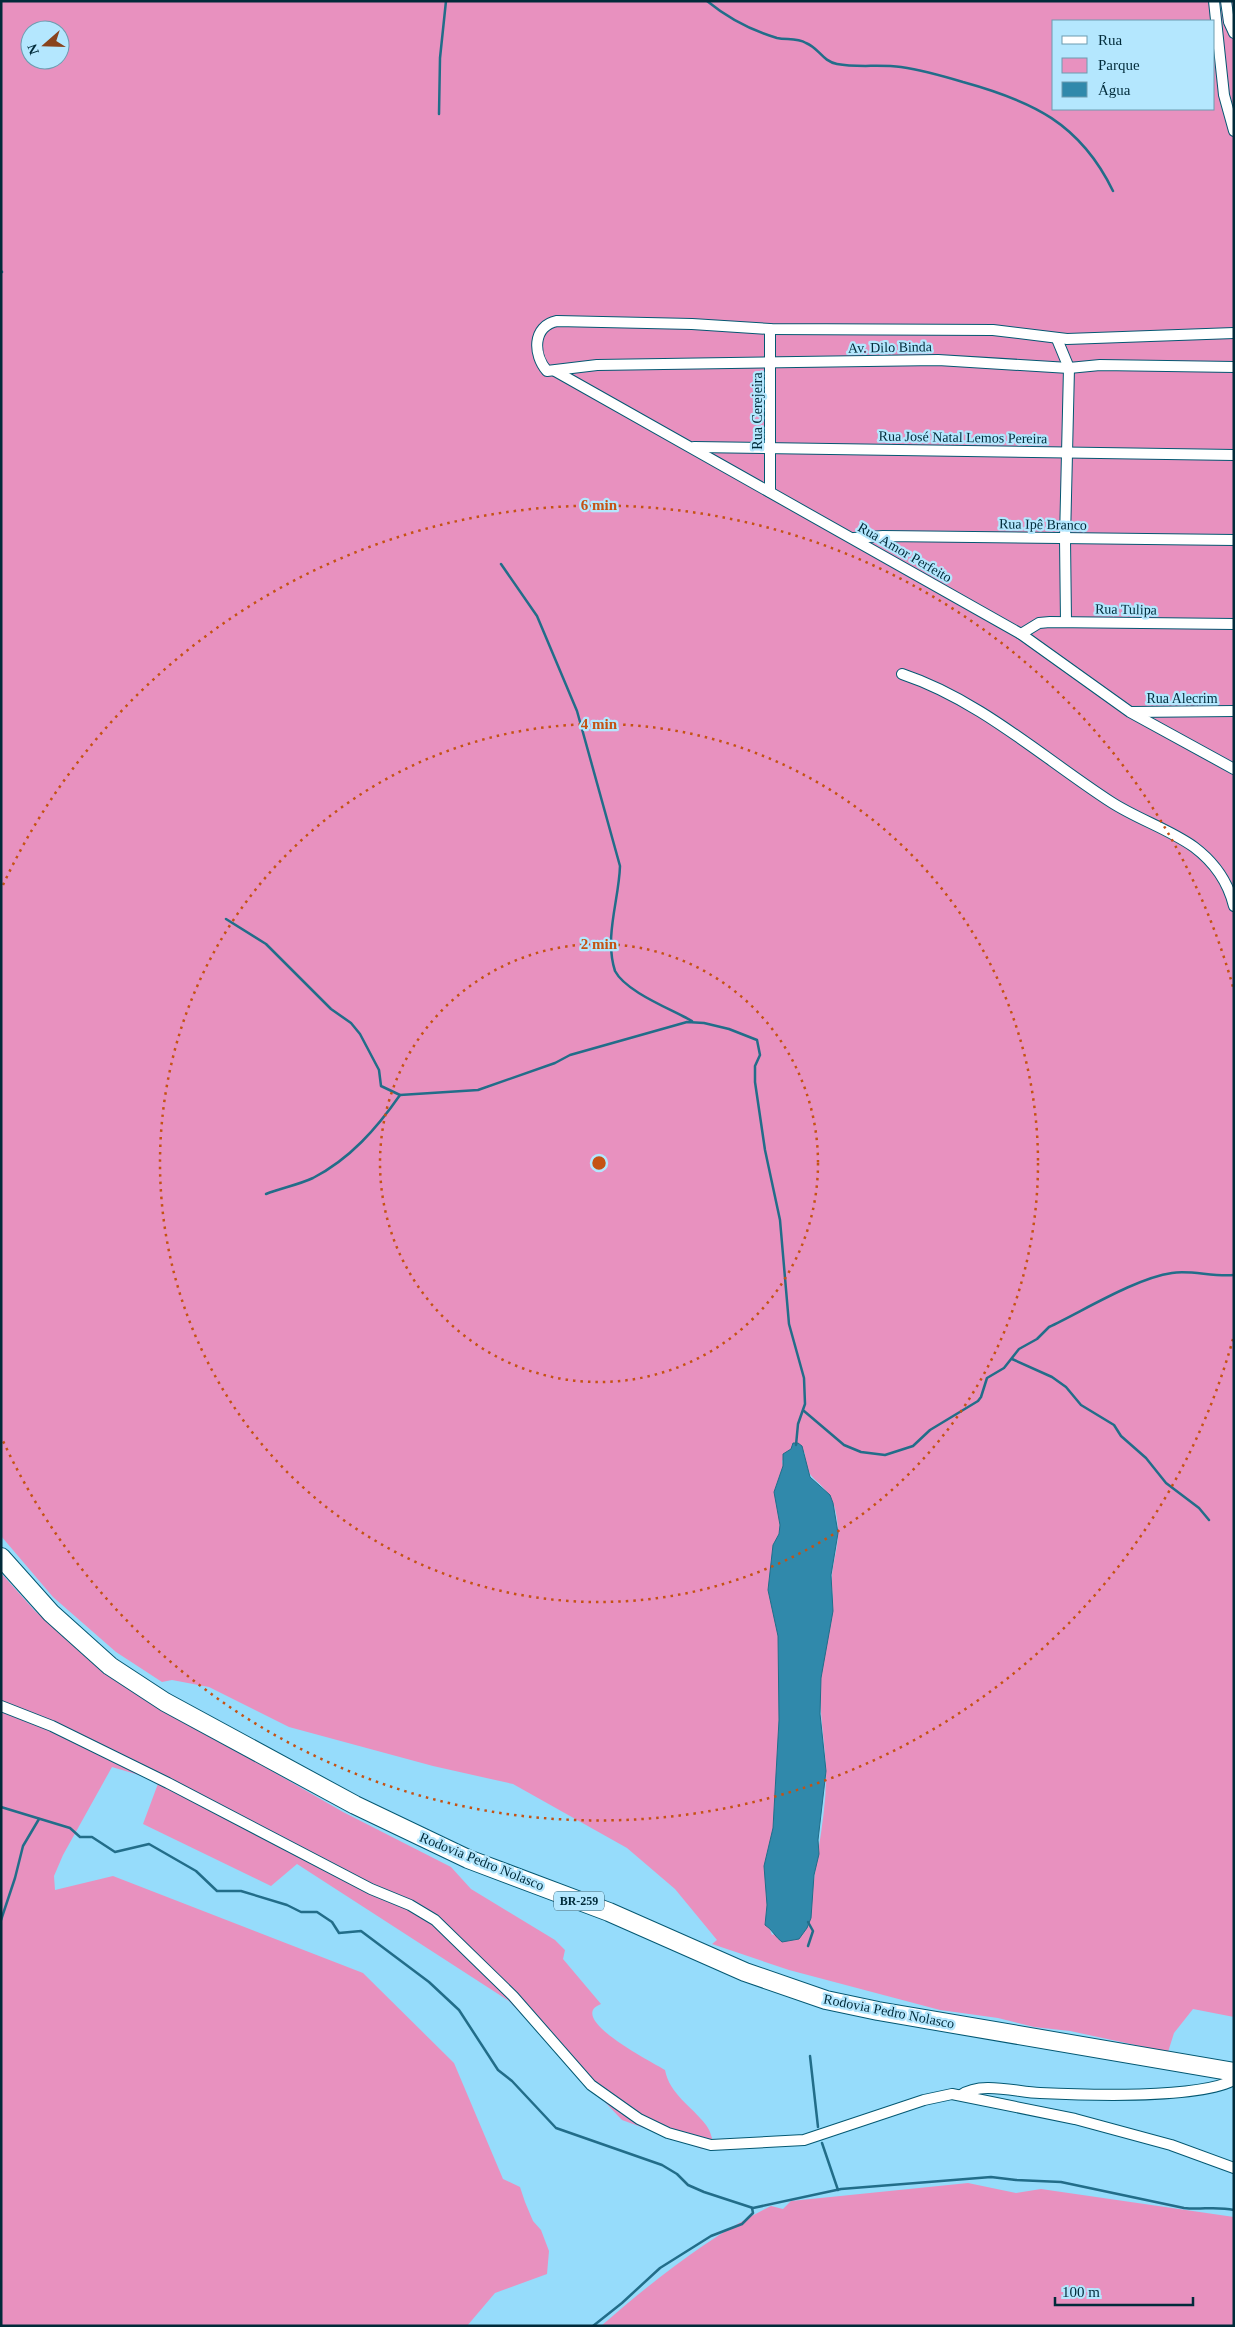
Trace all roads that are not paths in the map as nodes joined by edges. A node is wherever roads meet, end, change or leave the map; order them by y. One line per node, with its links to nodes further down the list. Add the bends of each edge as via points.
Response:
1 (1214, 1): 4 (street, via 1224,95)
2 (1226, 1): 3 (street)
3 (1234, 32)
4 (1234, 131)
5 (770, 329): 7 (street, Av. Dilo Binda, via 993,330); 8 (street, Rua Cerejeira); 11 (street, Av. Dilo Binda, via 557,321 544,327 537,341 538,358)
6 (1234, 333): 7 (street, Av. Dilo Binda)
7 (1057, 339): 10 (street)
8 (770, 363): 10 (street, Av. Dilo Binda, via 938,360); 11 (street, Av. Dilo Binda, via 597,365); 13 (street, Rua Cerejeira)
9 (1234, 367): 10 (street, Av. Dilo Binda, via 1100,365)
10 (1069, 368): 14 (street)
11 (551, 371): 12 (street, Rua Amor Perfeito)
12 (693, 447): 13 (street, Rua José Natal Lemos Pereira); 16 (street, Rua Amor Perfeito)
13 (771, 448): 14 (street, Rua José Natal Lemos Pereira); 16 (street, Rua Cerejeira)
14 (1068, 453): 15 (street, Rua José Natal Lemos Pereira); 18 (street)
15 (1234, 455)
16 (770, 492): 17 (street, Rua Amor Perfeito)
17 (853, 538): 18 (street, Rua Ipê Branco); 22 (street, Rua Amor Perfeito)
18 (1065, 539): 19 (street, Rua Ipê Branco); 20 (street)
19 (1234, 540)
20 (1066, 622): 21 (street, Rua Tulipa); 22 (street, Rua Tulipa, via 1038,623)
21 (1234, 624)
22 (1021, 634): 25 (street, Rua Amor Perfeito)
23 (902, 674): 27 (street, via 929,683 1001,725 1113,803 1194,847 1216,868)
24 (1234, 711): 25 (street, Rua Alecrim)
25 (1130, 712): 26 (street, Rua Amor Perfeito)
26 (1234, 769)
27 (1234, 906)
28 (1, 1557): 30 (highway, Rodovia Pedro Nolasco / BR-259, via 51,1613 110,1666 150,1692 355,1805 468,1858 609,1912 745,1972 826,2000)
29 (1, 1706): 32 (street, via 61,1730 274,1836 371,1889 424,1912 514,1996 591,2085 654,2127 711,2145 788,2142 813,2138 942,2094)
30 (1234, 2072)
31 (1234, 2080): 32 (street, via 1188,2091 1040,2093 973,2089)
32 (961, 2095): 33 (street, via 1094,2124 1171,2145)
33 (1234, 2168)

